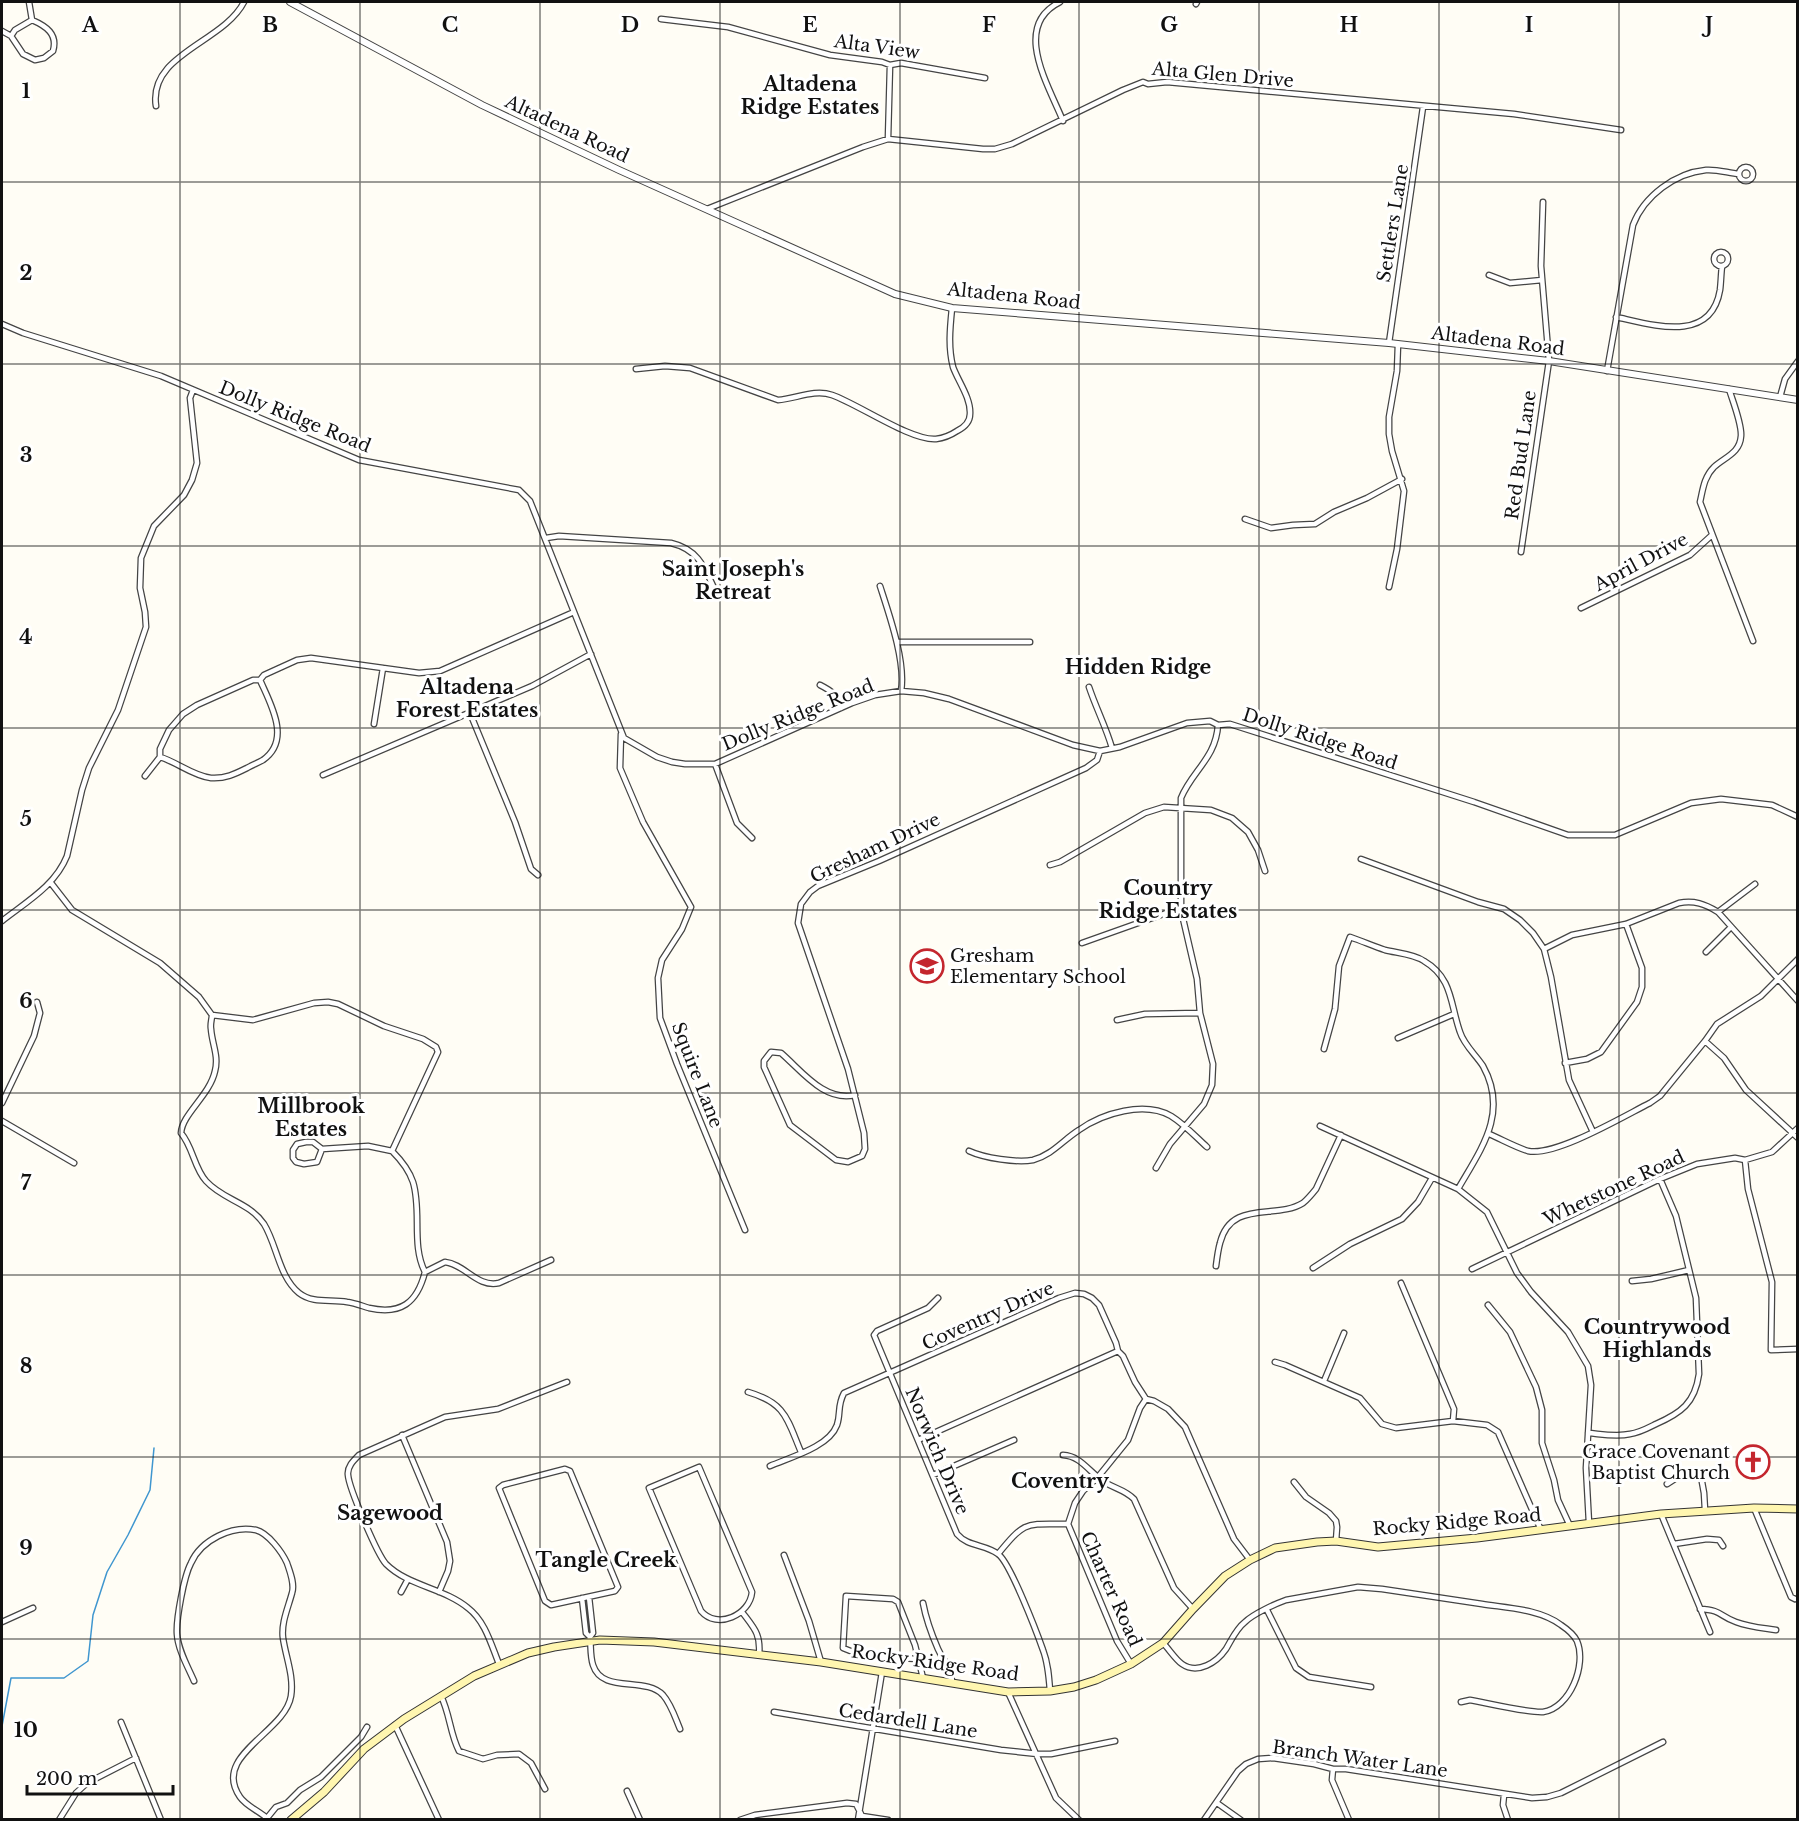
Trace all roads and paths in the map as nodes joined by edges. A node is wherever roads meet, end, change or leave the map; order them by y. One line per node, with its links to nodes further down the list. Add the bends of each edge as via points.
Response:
1 (29, 2): 6 (street)
2 (244, 2): 11 (street, via 227,24 164,71 154,94)
3 (290, 2): 18 (street, Altadena Road, via 482,105)
4 (1060, 2): 13 (street, via 1043,15 1034,41 1036,56)
5 (661, 19): 9 (street, Alta View, via 728,27 830,55)
6 (32, 20): 8 (street); 8 (street, via 51,32 54,46 49,55 35,60 23,54)
7 (2, 32): 8 (street)
8 (11, 36)
9 (890, 65): 10 (street, Alta View, via 901,63); 15 (street)
10 (986, 78)
11 (156, 106)
12 (1424, 107): 13 (street, Alta Glen Drive, via 1143,82); 14 (street, Alta Glen Drive, via 1514,114); 25 (street, Settlers Lane)
13 (1063, 121): 15 (street, Alta Glen Drive, via 995,149)
14 (1621, 130)
15 (888, 139): 18 (street, Alta Glen Drive)
16 (1739, 174): 23 (street, via 1693,172 1672,181 1638,210)
17 (1543, 202): 21 (street, Red Bud Lane)
18 (706, 210): 22 (street, Altadena Road, via 895,294)
19 (1722, 266): 23 (street, via 1715,306 1696,323 1668,326)
20 (1489, 275): 21 (street, via 1510,283)
21 (1542, 280): 28 (street, Red Bud Lane)
22 (952, 308): 25 (street, Altadena Road); 29 (street, via 950,348 970,417 963,428 935,439 917,436 830,394 778,399 690,368)
23 (1616, 316): 30 (street)
24 (2, 324): 31 (street, Dolly Ridge Road)
25 (1389, 343): 26 (street, Altadena Road)
26 (1398, 344): 28 (street, Altadena Road); 35 (street, via 1389,434)
27 (1797, 361): 33 (street)
28 (1549, 362): 30 (street, Altadena Road); 39 (street, Red Bud Lane)
29 (636, 369)
30 (1607, 371): 32 (street, Altadena Road)
31 (193, 390): 38 (street, Dolly Ridge Road, via 359,460 519,490 530,501); 72 (street, via 190,398 197,463 184,495 154,526 141,558 140,588 146,627 118,710 88,768 63,867)
32 (1729, 390): 33 (street, Altadena Road); 37 (street, via 1742,434 1735,453 1713,468 1704,482 1700,502)
33 (1780, 397): 34 (street, Altadena Road)
34 (1797, 400)
35 (1402, 479): 36 (street, via 1315,524 1271,528); 41 (street, via 1404,506)
36 (1245, 519)
37 (1712, 536): 43 (street, April Drive, via 1690,555); 45 (street)
38 (546, 538): 42 (street, via 682,546 695,554); 44 (street, Dolly Ridge Road)
39 (1521, 552)
40 (880, 586): 46 (street)
41 (1389, 587)
42 (714, 588)
43 (1581, 608)
44 (574, 612): 48 (street, Dolly Ridge Road); 49 (street, via 440,670 419,673)
45 (1753, 640)
46 (897, 642): 47 (street); 53 (street)
47 (1030, 642)
48 (591, 654): 55 (street); 58 (street, Dolly Ridge Road)
49 (383, 668): 50 (street, via 311,658 297,660); 56 (street)
50 (260, 680): 61 (street, via 183,714 169,730); 61 (street, via 278,728 273,750 264,759 229,777 211,778)
51 (820, 686): 54 (street, via 832,691)
52 (1089, 687): 59 (street)
53 (901, 691): 54 (street, Dolly Ridge Road, via 875,694); 60 (street, Dolly Ridge Road, via 949,699 1073,745)
54 (841, 708): 62 (street, Dolly Ridge Road)
55 (470, 713): 64 (street); 71 (street, via 531,869)
56 (374, 724)
57 (1218, 725): 59 (street, Dolly Ridge Road, via 1187,723); 65 (street, via 1212,750 1185,788); 66 (street, Dolly Ridge Road, via 1227,723 1248,729 1568,835 1615,836 1691,803 1721,800 1772,804)
58 (621, 731): 62 (street, Dolly Ridge Road, via 624,738 657,757 685,764); 114 (street, Squire Lane, via 620,768 643,822 691,907 662,960 658,978 660,1018)
59 (1112, 748): 60 (street, Dolly Ridge Road)
60 (1100, 751): 94 (street, Gresham Drive, via 1086,768 818,886 805,897 798,913 801,937)
61 (160, 757): 63 (street)
62 (715, 764): 67 (street, via 737,823)
63 (145, 776)
64 (323, 776)
65 (1181, 808): 69 (street, via 1164,807 1145,813); 70 (street, via 1211,810 1232,818 1248,832); 74 (street)
66 (1797, 817)
67 (752, 838)
68 (1361, 860): 80 (street, via 1504,909 1533,933)
69 (1050, 865)
70 (1264, 871)
71 (538, 875)
72 (51, 883): 76 (street); 87 (street, via 72,910 160,963 199,997)
73 (1755, 884): 75 (street)
74 (1181, 910): 79 (street); 86 (street, via 1197,979)
75 (1718, 912): 77 (street, via 1704,904 1687,902); 78 (street)
76 (2, 921)
77 (1626, 924): 80 (street, via 1572,935); 93 (street, via 1641,968 1642,987 1637,1002 1606,1047 1587,1059)
78 (1731, 927): 81 (street); 83 (street)
79 (1082, 944)
80 (1544, 949): 93 (street)
81 (1706, 952)
82 (1797, 959): 83 (street)
83 (1778, 981): 84 (street); 91 (street, via 1717,1024)
84 (1797, 1001)
85 (36, 1002): 95 (street, via 40,1013 34,1036)
86 (1200, 1013): 89 (street, via 1145,1014); 98 (street, via 1213,1064 1212,1085 1204,1104)
87 (212, 1014): 106 (street, via 253,1020 328,1002 436,1047 438,1052); 121 (street, via 215,1072 207,1092 182,1125 181,1133 206,1182 261,1220 290,1283 303,1296 389,1311 405,1306 416,1295)
88 (1454, 1014): 90 (street); 92 (street, via 1450,992 1439,972 1423,960 1350,937 1339,966 1335,1009); 101 (street, via 1461,1035 1491,1083 1495,1108)
89 (1117, 1020)
90 (1398, 1038)
91 (1706, 1041): 100 (street, via 1660,1096); 103 (street, via 1724,1058 1746,1090)
92 (1324, 1049)
93 (1564, 1063): 100 (street)
94 (855, 1095): 94 (street, Gresham Drive, via 865,1149 862,1156 848,1162 836,1160 790,1125 764,1061 771,1052 781,1053 829,1094)
95 (2, 1103)
96 (2, 1120): 109 (street)
97 (1320, 1126): 102 (street)
98 (1185, 1127): 104 (street); 107 (street, via 1160,1111 1126,1111 1095,1121 1053,1151 1033,1160 1018,1161); 110 (street)
99 (1797, 1128): 103 (street, Whetstone Road)
100 (1593, 1132): 101 (street, via 1540,1152)
101 (1489, 1134): 113 (street)
102 (1341, 1135): 111 (street); 117 (street, via 1311,1196 1291,1207 1250,1212 1231,1223 1220,1242)
103 (1795, 1136): 108 (street, Whetstone Road, via 1772,1152)
104 (1207, 1146)
105 (322, 1149): 105 (street, via 312,1164 292,1158 297,1144 312,1142); 106 (street, via 368,1146)
106 (392, 1151): 121 (street, via 413,1182 419,1257)
107 (969, 1151)
108 (1745, 1160): 112 (street, Whetstone Road, via 1697,1164); 127 (street, via 1748,1189 1772,1282 1771,1350)
109 (74, 1163)
110 (1156, 1168)
111 (1432, 1178): 113 (street); 118 (street, via 1402,1219 1350,1244)
112 (1660, 1179): 115 (street, Whetstone Road); 120 (street, via 1676,1216)
113 (1458, 1189): 115 (street, via 1487,1212)
114 (745, 1230)
115 (1507, 1253): 119 (street, Whetstone Road); 136 (street, via 1526,1286 1568,1332 1588,1366)
116 (551, 1260): 121 (street, via 490,1285 472,1278 454,1263 445,1262)
117 (1216, 1266)
118 (1313, 1268)
119 (1472, 1269)
120 (1689, 1270): 122 (street); 136 (street, via 1696,1298 1699,1374 1693,1397 1681,1411 1639,1432)
121 (425, 1272)
122 (1632, 1281)
123 (1401, 1283): 135 (street, via 1454,1409)
124 (938, 1298): 130 (street, Norwich Drive, via 928,1308 874,1335)
125 (1488, 1305): 153 (street, via 1510,1332 1536,1387 1542,1410 1542,1443 1558,1500)
126 (1344, 1333): 131 (street)
127 (1797, 1349)
128 (1118, 1351): 130 (street, Coventry Drive, via 1099,1305 1092,1298 1075,1293); 134 (street, Coventry Drive); 138 (street)
129 (1275, 1362): 131 (street)
130 (889, 1374): 138 (street, Norwich Drive); 140 (street, Coventry Drive, via 844,1394 831,1435 822,1444)
131 (1324, 1381): 135 (street, via 1360,1398 1382,1424 1396,1428)
132 (567, 1382): 137 (street, via 498,1409 445,1417)
133 (748, 1392): 140 (street, via 776,1404)
134 (1146, 1399): 144 (street, via 1128,1440); 160 (street, via 1168,1409 1185,1427 1234,1539)
135 (1453, 1421): 154 (street, via 1487,1425 1498,1432)
136 (1588, 1433): 151 (street)
137 (402, 1435): 161 (street, via 358,1455 347,1473 379,1552 386,1564); 163 (street, via 447,1542 450,1562)
138 (918, 1440): 143 (street, Norwich Drive)
139 (1014, 1440): 143 (street)
140 (801, 1452): 142 (street, Coventry Drive)
141 (1063, 1455): 144 (street, via 1077,1459)
142 (770, 1466)
143 (933, 1475): 158 (street, Norwich Drive, via 961,1539)
144 (1098, 1477): 152 (street, via 1075,1503); 169 (street, via 1134,1499 1174,1588)
145 (1294, 1482): 155 (street, via 1336,1521)
146 (1667, 1484): 149 (street, via 1684,1473 1700,1471)
147 (1754, 1508): 148 (main road, Rocky Ridge Road); 149 (main road, Rocky Ridge Road); 166 (street)
148 (1797, 1509)
149 (1704, 1510): 150 (main road, Rocky Ridge Road)
150 (1661, 1514): 151 (main road, Rocky Ridge Road); 156 (street)
151 (1589, 1523): 153 (main road, Rocky Ridge Road)
152 (1068, 1524): 158 (street, via 1030,1524); 184 (street, Charter Road)
153 (1570, 1526): 154 (main road, Rocky Ridge Road)
154 (1541, 1530): 155 (main road, Rocky Ridge Road, via 1378,1547)
155 (1336, 1541): 160 (main road, Rocky Ridge Road, via 1275,1548)
156 (1674, 1544): 157 (street, via 1707,1539 1719,1540); 170 (street)
157 (1723, 1546)
158 (998, 1554): 190 (street, via 1008,1567 1043,1650)
159 (784, 1555): 182 (street)
160 (1250, 1560): 169 (main road, Rocky Ridge Road, via 1225,1576)
161 (408, 1579): 162 (street); 163 (street)
162 (401, 1592)
163 (439, 1592): 183 (street, via 478,1617)
164 (589, 1597): 165 (street); 165 (street, via 618,1587 570,1471 565,1469 500,1486 547,1603); 173 (street)
165 (582, 1598): 174 (street)
166 (1795, 1599)
167 (923, 1603): 188 (street, via 939,1652 952,1673)
168 (33, 1608): 175 (street)
169 (1193, 1609): 179 (main road, Rocky Ridge Road)
170 (1700, 1609): 176 (street, via 1714,1610 1742,1624); 177 (street)
171 (1267, 1610): 179 (street, via 1243,1623 1215,1661 1197,1669 1182,1664); 189 (street, via 1296,1668 1309,1677); 193 (street, via 1311,1594 1358,1587 1382,1589 1524,1611 1561,1624 1576,1640 1580,1657 1576,1676 1566,1697 1552,1709 1541,1712 1470,1700)
172 (742, 1612): 172 (street, via 718,1620 701,1611 649,1488 699,1467 749,1584 751,1598); 180 (street, via 759,1636)
173 (591, 1619): 174 (street); 178 (street)
174 (584, 1620): 178 (street)
175 (2, 1622)
176 (1776, 1630)
177 (1710, 1632)
178 (590, 1639): 180 (main road, Rocky Ridge Road, via 654,1642); 183 (main road, Rocky Ridge Road, via 528,1653); 198 (street, via 593,1665 599,1675 609,1681 657,1691 670,1705)
179 (1163, 1643): 184 (main road, Rocky Ridge Road)
180 (759, 1655): 182 (main road, Rocky Ridge Road)
181 (918, 1659): 181 (street, via 910,1627 898,1602 846,1596 843,1648 863,1656); 186 (street)
182 (821, 1662): 185 (main road, Rocky Ridge Road)
183 (500, 1664): 192 (main road, Rocky Ridge Road)
184 (1131, 1664): 190 (main road, Rocky Ridge Road, via 1096,1680)
185 (882, 1672): 186 (main road, Rocky Ridge Road); 199 (street)
186 (922, 1678): 188 (main road, Rocky Ridge Road)
187 (194, 1681): 211 (street, via 177,1635 191,1562 210,1540 234,1530 263,1533 284,1556 292,1579 283,1629 292,1678 291,1698 277,1724 240,1756 234,1777 239,1796)
188 (952, 1683): 191 (main road, Rocky Ridge Road)
189 (1371, 1687)
190 (1050, 1690): 191 (main road, Rocky Ridge Road)
191 (1008, 1692): 202 (street)
192 (441, 1696): 196 (main road, Rocky Ridge Road); 205 (street, via 459,1751 483,1759 519,1754 531,1763)
193 (1461, 1702)
194 (774, 1712): 199 (street, Cedardell Lane)
195 (121, 1722): 203 (street)
196 (395, 1725): 214 (main road, Rocky Ridge Road, via 364,1749); 215 (street)
197 (367, 1727): 211 (street, via 321,1776 276,1807)
198 (680, 1729)
199 (873, 1729): 202 (street, Cedardell Lane); 209 (street)
200 (1114, 1741): 202 (street, Cedardell Lane)
201 (1664, 1742): 207 (street, Branch Water Lane, via 1561,1793 1532,1798)
202 (1038, 1754): 210 (street, via 1056,1798)
203 (136, 1758): 212 (street, via 87,1783); 213 (street)
204 (1333, 1769): 207 (street, Branch Water Lane); 208 (street, Branch Water Lane, via 1258,1759 1238,1771); 224 (street, via 1332,1780)
205 (545, 1789)
206 (627, 1791): 216 (street)
207 (1504, 1795): 225 (street)
208 (1217, 1803): 222 (street, Branch Water Lane); 223 (street)
209 (859, 1810): 217 (street, via 856,1804 848,1803); 218 (street); 219 (street, via 862,1816)
210 (1073, 1815): 220 (street); 221 (street)
211 (268, 1819)
212 (59, 1820)
213 (161, 1820)
214 (291, 1820)
215 (439, 1820)
216 (640, 1820)
217 (740, 1820)
218 (858, 1820)
219 (888, 1820)
220 (1066, 1820)
221 (1078, 1820)
222 (1204, 1820)
223 (1241, 1820)
224 (1348, 1820)
225 (1508, 1820)

